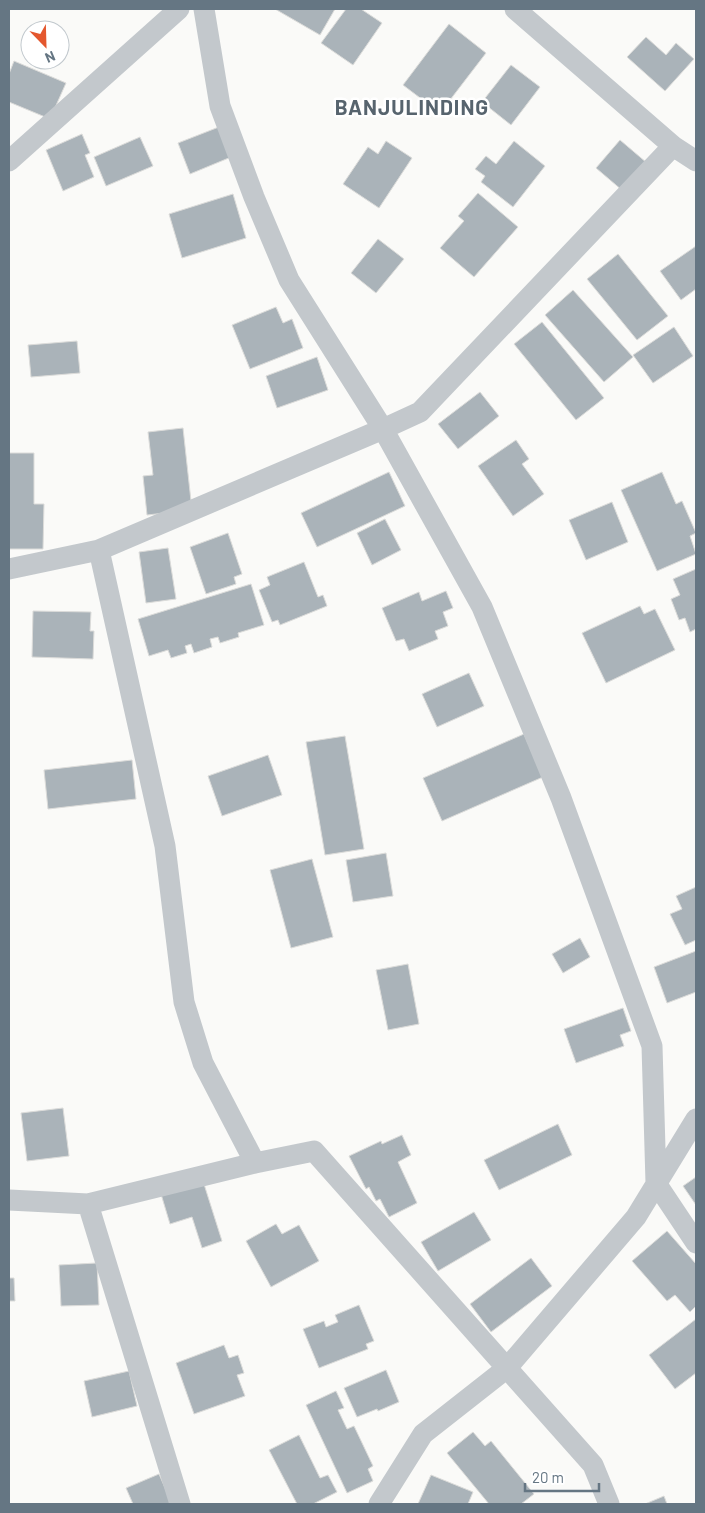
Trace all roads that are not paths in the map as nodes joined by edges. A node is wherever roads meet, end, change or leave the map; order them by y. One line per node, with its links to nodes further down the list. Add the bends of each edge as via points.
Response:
1 (179, 9): 5 (street)
2 (204, 9): 7 (street, via 220,106 254,198 289,280)
3 (515, 9): 4 (street)
4 (673, 146): 6 (street); 7 (street, via 420,412)
5 (9, 161)
6 (696, 161)
7 (383, 429): 8 (street); 12 (street, via 482,607 561,798 652,1046)
8 (99, 550): 9 (street); 11 (street, via 165,846 184,1002 203,1063)
9 (9, 569)
10 (696, 1119): 12 (street)
11 (255, 1163): 14 (street); 16 (street, via 314,1151)
12 (656, 1183): 15 (street); 16 (street, via 636,1217)
13 (9, 1200): 14 (street)
14 (88, 1204): 17 (street)
15 (696, 1243)
16 (506, 1368): 18 (street, via 423,1434); 19 (street, via 593,1465)
17 (180, 1504)
18 (379, 1504)
19 (609, 1504)

